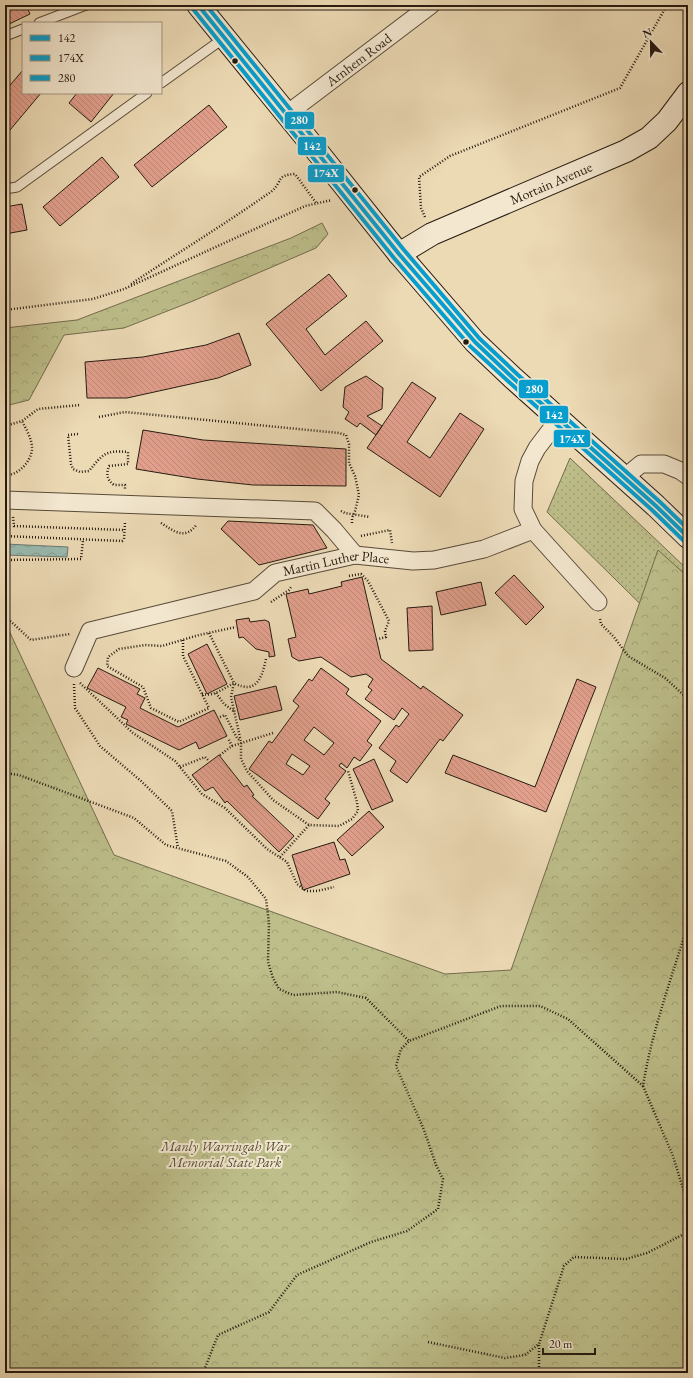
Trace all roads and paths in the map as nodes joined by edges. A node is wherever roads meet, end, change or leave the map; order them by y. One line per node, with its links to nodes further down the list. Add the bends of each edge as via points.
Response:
1 (86, 5): 5 (lane)
2 (198, 5): 8 (main road)
3 (431, 5): 12 (street, Arnhem Road)
4 (668, 5): 16 (path, via 620,88 450,156 419,177 421,208)
5 (42, 22)
6 (22, 29): 7 (lane)
7 (5, 36)
8 (224, 38): 9 (lane); 12 (main road)
9 (162, 82)
10 (688, 93): 16 (main road, Mortain Avenue, via 667,121 649,138 626,151)
11 (146, 94): 13 (lane, via 17,187)
12 (287, 114): 14 (main road)
13 (5, 189)
14 (347, 189): 15 (path, via 331,201); 17 (main road)
15 (317, 204): 18 (path, via 305,206); 18 (path, via 295,174 285,175 273,190)
16 (432, 234): 17 (main road, Mortain Avenue)
17 (399, 254): 22 (main road, via 475,342)
18 (124, 289): 19 (path, via 93,299)
19 (5, 310)
20 (80, 405): 23 (path, via 38,409)
21 (99, 417): 29 (path, via 125,412 339,433 346,436 349,444 348,463 359,495 352,518)
22 (559, 419): 27 (main road); 30 (street, via 537,448 524,481 523,509)
23 (22, 421): 24 (path); 25 (path, via 32,448 30,457 18,471)
24 (5, 426)
25 (5, 475)
26 (688, 476): 27 (street, via 664,464 641,464)
27 (624, 478): 32 (main road)
28 (5, 500): 34 (street, via 315,511)
29 (353, 528)
30 (533, 530): 35 (street, Martin Luther Place, via 484,549 457,556 434,560); 40 (street)
31 (356, 532): 35 (path, via 361,536 390,530)
32 (688, 537)
33 (83, 540): 36 (path, via 81,559)
34 (355, 555): 35 (street, Martin Luther Place); 43 (street, Martin Luther Place, via 275,573 254,591)
35 (394, 559)
36 (5, 560)
37 (346, 576): 45 (path, via 361,574 368,581 389,621 385,631 386,638)
38 (292, 586): 39 (path)
39 (271, 602)
40 (598, 602): 52 (path, via 601,624 628,656 665,678)
41 (5, 620): 43 (path, via 8,619 31,640)
42 (236, 627): 44 (path)
43 (90, 631): 48 (street)
44 (209, 633): 46 (path); 49 (path)
45 (378, 639)
46 (183, 640): 51 (path, via 183,656); 51 (path, via 162,646 145,645 119,649 108,657 107,666 143,687 151,708 179,722 209,708)
47 (266, 659): 49 (path, via 263,676 258,682 249,686)
48 (74, 668): 61 (path, via 80,682 127,727); 65 (path, via 75,708 100,746 172,811)
49 (234, 682): 50 (path); 53 (path, via 231,697)
50 (216, 693): 51 (path, via 208,696); 53 (path, via 224,704)
51 (202, 694)
52 (688, 699)
53 (235, 712): 57 (path)
54 (220, 716): 57 (path, via 225,715)
55 (273, 732): 57 (path)
56 (228, 738): 58 (path)
57 (241, 742): 58 (path); 64 (path, via 241,759 247,772 273,800)
58 (232, 746): 59 (path)
59 (220, 755)
60 (209, 760): 61 (path, via 205,756)
61 (180, 767): 66 (path, via 202,794 225,808 267,849)
62 (348, 771): 64 (path, via 358,811 352,819 339,826)
63 (5, 773): 65 (path, via 19,775 134,818 166,845)
64 (309, 825): 66 (path)
65 (178, 848): 69 (path, via 226,861 248,877 266,899 269,923 268,962 279,989 293,995 337,992 366,998)
66 (280, 857): 67 (path, via 287,862 297,884 306,891)
67 (334, 887)
68 (688, 924): 70 (path, via 647,1060)
69 (409, 1041): 70 (path, via 501,1006 540,1006 568,1019); 76 (path, via 401,1049 396,1066 443,1179 438,1209 407,1231 371,1242 297,1275 269,1312 218,1336)
70 (643, 1086): 71 (path, via 673,1156)
71 (688, 1205)
72 (688, 1232): 74 (path, via 647,1253 626,1259 574,1257 564,1266)
73 (428, 1342): 74 (path, via 504,1358 525,1355)
74 (539, 1344): 78 (path)
75 (308, 1370): 77 (path)
76 (203, 1373)
77 (306, 1373)
78 (539, 1373)

